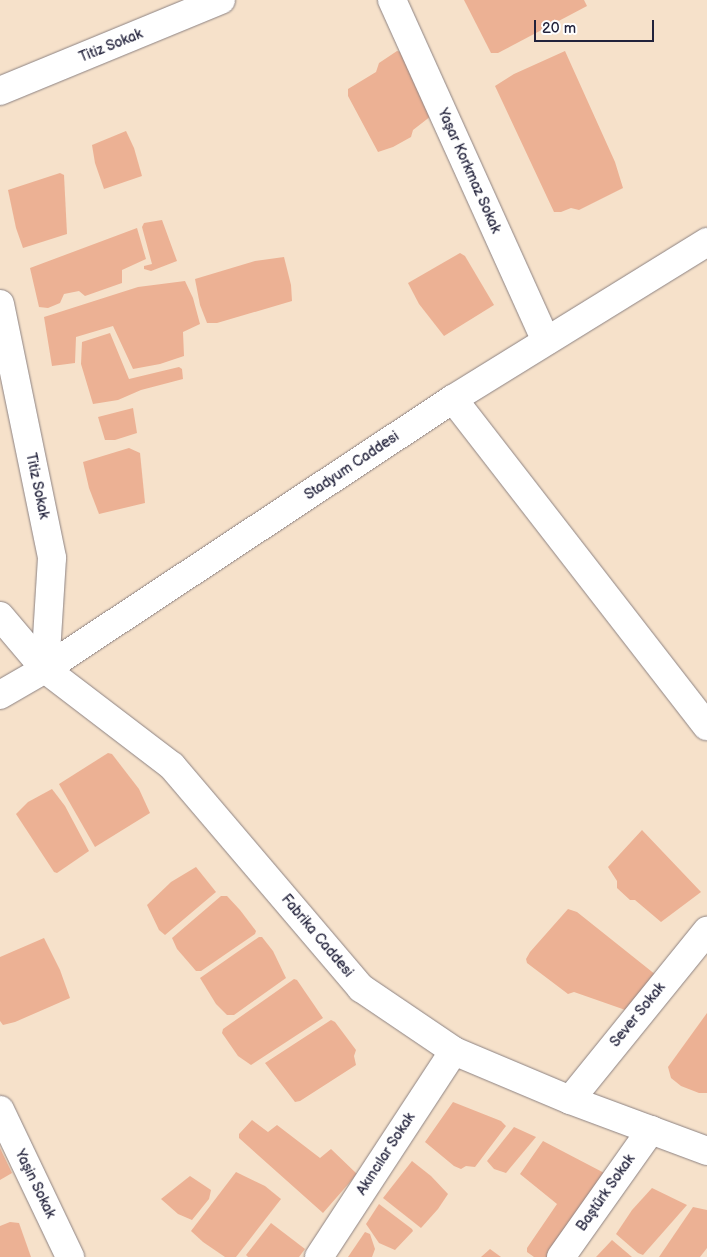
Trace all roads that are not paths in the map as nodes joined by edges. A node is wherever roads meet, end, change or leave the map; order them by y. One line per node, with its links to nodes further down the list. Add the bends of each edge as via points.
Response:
1 (221, 0): 3 (street, Titiz Sokak)
2 (392, 0): 6 (street, Yaşar Korkmaz Sokak)
3 (0, 91)
4 (707, 242): 6 (street, Stadyum Caddesi)
5 (0, 304): 9 (street, Titiz Sokak, via 52,558)
6 (546, 341): 7 (street, Stadyum Caddesi)
7 (453, 399): 9 (street, Stadyum Caddesi); 11 (street)
8 (0, 616): 9 (street, Fabrika Caddesi)
9 (46, 669): 10 (street, Stadyum Caddesi); 13 (street, Fabrika Caddesi, via 172,766 361,988)
10 (0, 695)
11 (707, 726)
12 (707, 931): 14 (street, Sever Sokak)
13 (454, 1051): 14 (street, Fabrika Caddesi); 19 (street, Akıncılar Sokak)
14 (570, 1100): 16 (street, Fabrika Caddesi)
15 (0, 1110): 18 (street, Yaşin Sokak)
16 (651, 1130): 17 (street, Fabrika Caddesi); 20 (street, Baştürk Sokak)
17 (707, 1150)
18 (70, 1257)
19 (319, 1257)
20 (561, 1257)

